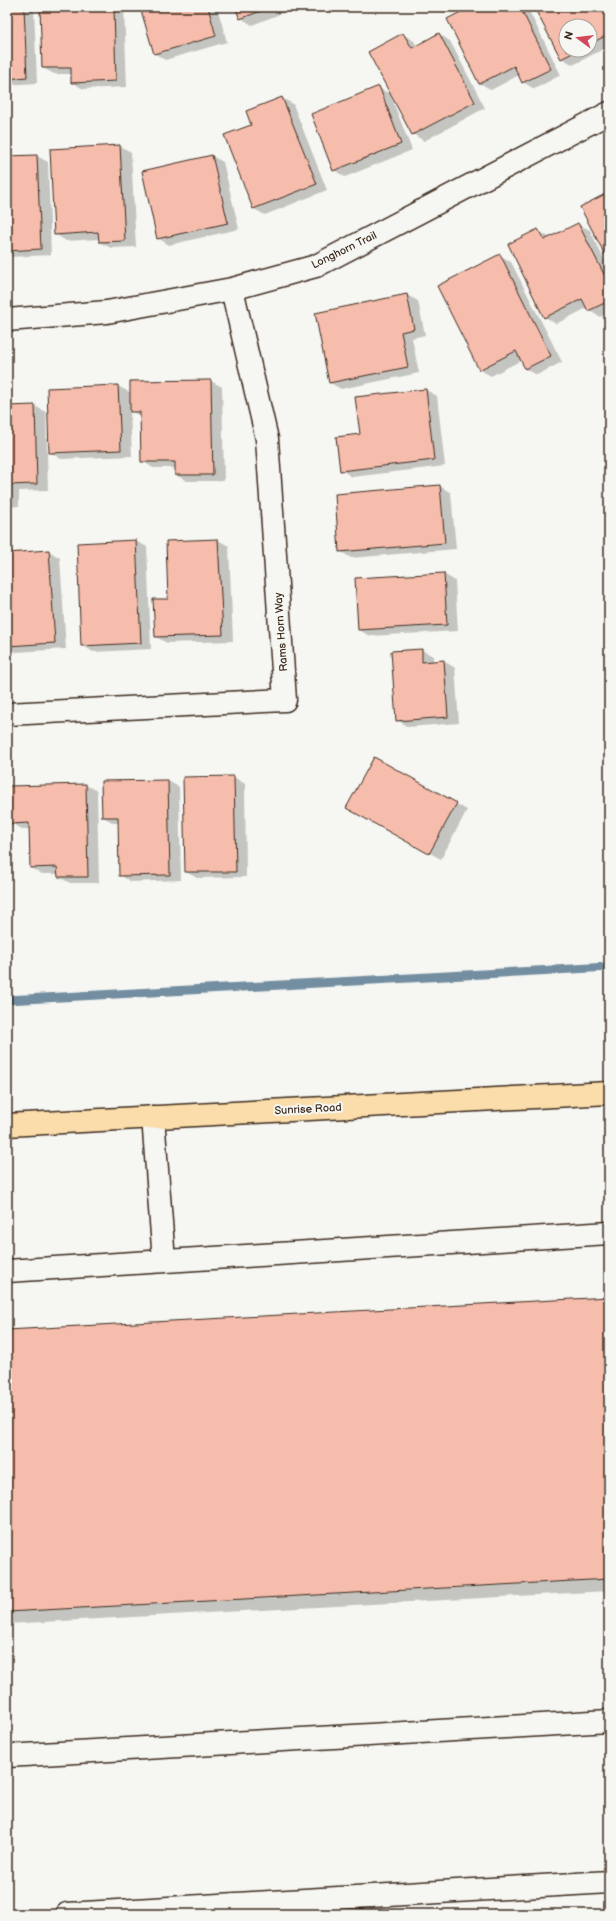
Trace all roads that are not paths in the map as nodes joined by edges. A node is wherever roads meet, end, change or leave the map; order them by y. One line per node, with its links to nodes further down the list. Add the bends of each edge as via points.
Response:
1 (609, 113): 2 (street, Longhorn Trail, via 316,266)
2 (232, 289): 3 (street, Longhorn Trail, via 107,312); 4 (street, Rams Horn Way, via 267,439 285,700)
3 (7, 320)
4 (7, 714)
5 (609, 1093): 6 (main road, Sunrise Road)
6 (153, 1117): 7 (main road, Sunrise Road); 9 (street)
7 (7, 1125)
8 (609, 1233): 9 (street)
9 (164, 1261): 10 (street)
10 (7, 1271)
11 (609, 1721): 12 (street)
12 (7, 1756)
13 (609, 1882): 14 (street)
14 (67, 1914)

